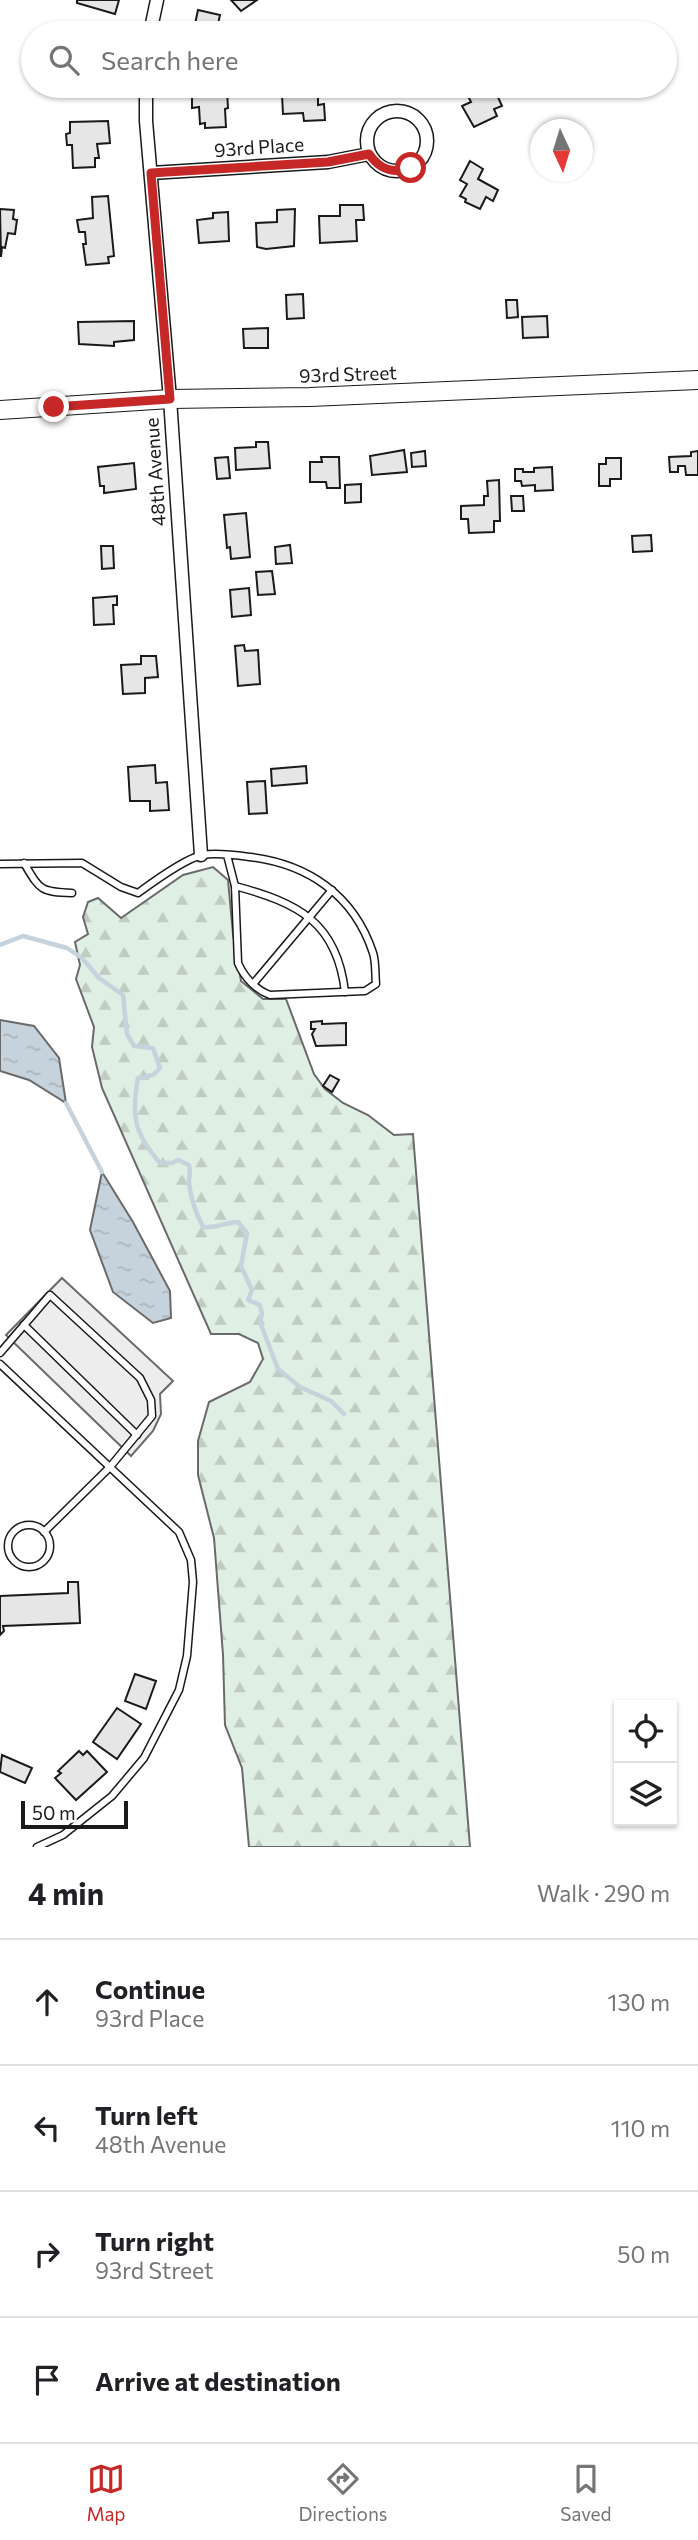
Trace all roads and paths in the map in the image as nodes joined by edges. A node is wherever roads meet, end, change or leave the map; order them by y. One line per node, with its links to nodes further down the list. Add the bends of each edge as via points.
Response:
1 (157, 0): 2 (street)
2 (153, 21)
3 (146, 98): 5 (street, 48th Avenue)
4 (369, 154): 4 (street, via 392,172 411,168 427,144 422,125 407,113 387,113 371,125 366,144); 5 (street, 93rd Place, via 328,162)
5 (151, 173): 7 (street, 48th Avenue)
6 (698, 380): 7 (street, 93rd Street)
7 (170, 399): 8 (street, 93rd Street); 9 (street, 48th Avenue)
8 (0, 410)
9 (201, 855): 10 (lane); 11 (lane, via 138,892 82,863)
10 (228, 855): 13 (lane); 14 (lane, via 270,859 314,875)
11 (24, 863): 12 (lane); 15 (lane, via 47,892)
12 (0, 864)
13 (235, 886): 16 (lane, via 294,906); 17 (lane, via 238,963)
14 (332, 890): 16 (lane); 18 (lane, via 360,927 373,954 376,984 365,991)
15 (72, 893)
16 (309, 917): 17 (lane); 18 (lane, via 331,943 342,968)
17 (253, 984): 18 (lane, via 270,995)
18 (345, 992)
19 (24, 1325): 20 (lane); 22 (lane); 22 (lane, via 50,1295 140,1378 151,1400 152,1416)
20 (0, 1353)
21 (0, 1364): 23 (lane)
22 (137, 1435): 23 (lane)
23 (110, 1467): 24 (lane); 25 (lane, via 179,1532 191,1560 187,1656 179,1690 144,1758 112,1796 63,1835)
24 (44, 1532): 24 (lane, via 26,1525 14,1532 8,1550 15,1562 28,1567 46,1558 50,1545)
25 (37, 1847)

